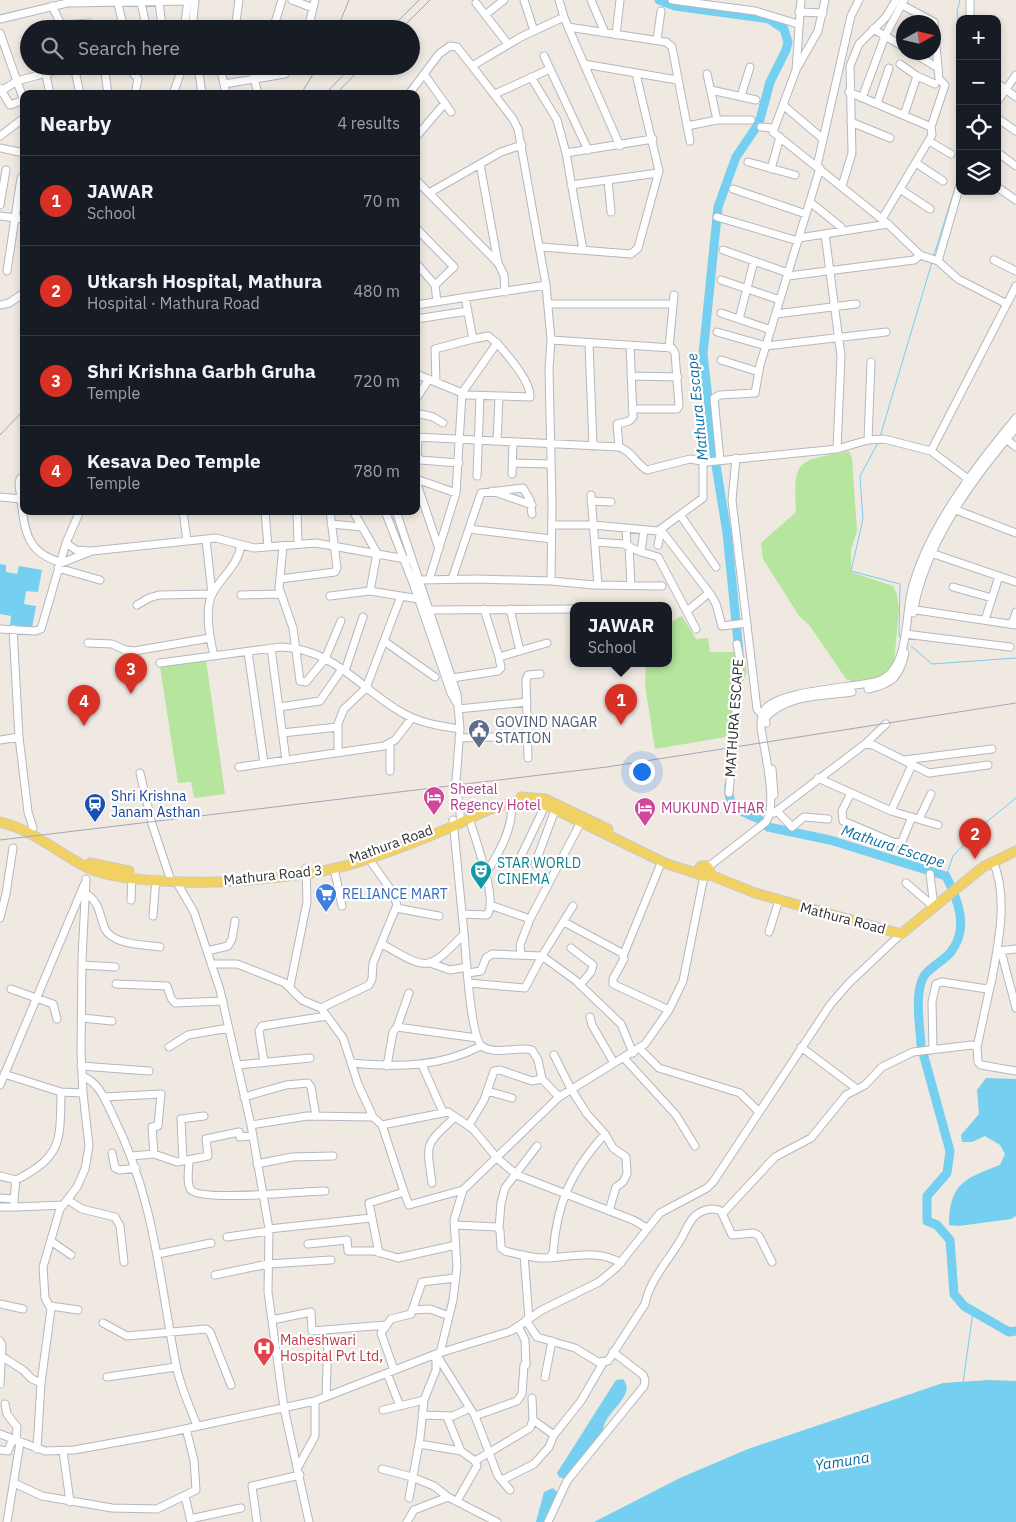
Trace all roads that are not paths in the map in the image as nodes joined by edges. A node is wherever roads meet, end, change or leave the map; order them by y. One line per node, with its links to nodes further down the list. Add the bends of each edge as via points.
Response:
1 (191, 0): 17 (street); 37 (street); 38 (street)
2 (239, 0): 39 (street)
3 (282, 0): 40 (street)
4 (292, 0): 23 (street)
5 (315, 0): 23 (street)
6 (504, 0): 27 (street)
7 (524, 0): 45 (street)
8 (559, 0): 31 (street)
9 (620, 0): 48 (street)
10 (672, 0): 42 (street, via 755,11)
11 (801, 0): 25 (street)
12 (825, 0): 26 (street)
13 (852, 0): 30 (street)
14 (859, 0): 30 (street)
15 (970, 0): 29 (street)
16 (593, 1): 47 (street)
17 (159, 2): 19 (street); 36 (street)
18 (901, 2): 28 (street); 44 (street); 49 (street)
19 (141, 3): 20 (street); 35 (street)
20 (118, 4): 22 (street, via 74,2); 34 (street)
21 (476, 4): 27 (street)
22 (52, 6): 32 (street); 33 (street)
23 (313, 8): 41 (street)
24 (661, 11): 50 (street)
25 (799, 12): 26 (street); 42 (street)
26 (823, 13): 64 (street, via 813,40)
27 (484, 14): 52 (street)
28 (920, 15)
29 (970, 15)
30 (851, 16): 127 (street)
31 (564, 17): 43 (street); 45 (street)
32 (0, 19)
33 (59, 20)
34 (122, 20)
35 (145, 20)
36 (161, 20)
37 (186, 20)
38 (192, 20)
39 (236, 20)
40 (276, 20)
41 (310, 20)
42 (798, 24): 64 (street)
43 (568, 27): 47 (street); 57 (street)
44 (873, 29): 49 (street); 100 (street, via 857,49 850,66)
45 (534, 31): 52 (street)
46 (0, 33): 53 (street)
47 (605, 33): 48 (street)
48 (616, 35): 50 (street)
49 (885, 36): 51 (street); 105 (street)
50 (657, 40): 82 (street, via 672,47)
51 (896, 42)
52 (508, 44): 59 (street)
53 (2, 48): 83 (street)
54 (544, 56): 61 (street)
55 (925, 60): 63 (street)
56 (937, 60): 63 (street)
57 (584, 64): 66 (street); 132 (street)
58 (900, 64): 79 (street)
59 (472, 66): 65 (street, via 458,48 450,46 439,54); 101 (street)
60 (750, 66): 102 (street)
61 (550, 68): 80 (street); 134 (street)
62 (889, 68): 109 (street)
63 (938, 68): 120 (street, via 939,79 945,85)
64 (796, 70): 110 (street)
65 (424, 74): 97 (street); 108 (street)
66 (636, 74): 82 (street); 128 (street)
67 (707, 74): 98 (street)
68 (31, 75): 83 (street)
69 (46, 75): 89 (street)
70 (75, 75): 90 (street)
71 (105, 75): 91 (street)
72 (135, 75): 92 (street, via 138,79)
73 (180, 75): 93 (street)
74 (199, 75): 94 (street)
75 (222, 75): 84 (street)
76 (253, 75): 81 (street)
77 (278, 75): 81 (street)
78 (1016, 75): 99 (street)
79 (917, 76): 85 (street); 112 (street)
80 (531, 77): 101 (street); 136 (street, via 557,120)
81 (254, 79): 84 (street); 96 (street)
82 (677, 80): 118 (street)
83 (17, 81): 87 (street); 88 (street)
84 (224, 84): 95 (street)
85 (935, 84)
86 (1001, 86): 99 (street)
87 (1, 90): 107 (street, via 10,105)
88 (20, 90)
89 (49, 90)
90 (79, 90)
91 (107, 90)
92 (136, 90)
93 (174, 90)
94 (201, 90)
95 (225, 90)
96 (257, 90)
97 (412, 90)
98 (710, 90): 102 (street); 113 (street)
99 (1006, 90): 103 (street); 104 (street)
100 (850, 92): 105 (street); 117 (street)
101 (495, 94): 131 (street, via 513,120)
102 (741, 96): 106 (street)
103 (1001, 97)
104 (1016, 97)
105 (862, 98): 109 (street)
106 (756, 100)
107 (20, 102)
108 (445, 103): 111 (street); 123 (street)
109 (877, 104): 112 (street)
110 (782, 105): 121 (street); 127 (street)
111 (451, 112)
112 (904, 115): 120 (street)
113 (717, 120): 114 (street); 118 (street)
114 (751, 120)
115 (20, 121): 124 (street)
116 (1001, 121): 122 (street)
117 (851, 122): 126 (street); 152 (street, via 852,153)
118 (687, 126): 129 (street)
119 (761, 127): 121 (street)
120 (931, 127): 130 (street)
121 (772, 128): 125 (street)
122 (1016, 131)
123 (420, 132)
124 (0, 136)
125 (780, 137): 143 (street); 144 (street)
126 (890, 138)
127 (823, 139): 143 (street)
128 (653, 140): 132 (street); 146 (street)
129 (690, 141)
130 (929, 141): 137 (street); 140 (street)
131 (522, 145): 141 (street, via 500,152); 172 (street)
132 (620, 146): 134 (street)
133 (0, 148): 135 (street)
134 (588, 150): 136 (street)
135 (20, 152)
136 (566, 153): 151 (street)
137 (951, 154)
138 (1001, 155): 142 (street)
139 (748, 162): 144 (street)
140 (916, 163): 149 (street); 154 (street)
141 (480, 164): 156 (street); 179 (street)
142 (1016, 166)
143 (819, 167): 152 (street); 159 (street)
144 (771, 168): 147 (street)
145 (6, 170): 160 (street)
146 (658, 174): 148 (street); 173 (street, via 636,252)
147 (795, 175)
148 (608, 180): 151 (street); 162 (street)
149 (943, 181)
150 (420, 184): 156 (street)
151 (571, 184): 173 (street)
152 (842, 186): 167 (street)
153 (733, 189): 163 (street)
154 (900, 189): 161 (street); 167 (street)
155 (1001, 190): 158 (street)
156 (429, 193): 179 (street)
157 (957, 195): 176 (street)
158 (1016, 200)
159 (810, 202): 163 (street); 168 (street, via 841,226)
160 (0, 205)
161 (930, 209)
162 (611, 212)
163 (806, 214): 171 (street)
164 (0, 216): 166 (street)
165 (717, 217): 171 (street)
166 (20, 218): 181 (street)
167 (885, 222): 168 (street); 175 (street)
168 (842, 231): 170 (street)
169 (420, 232): 186 (street, via 453,263 452,270)
170 (825, 234): 171 (street); 182 (street)
171 (799, 239): 184 (street)
172 (541, 247): 173 (street); 187 (street)
173 (583, 250)
174 (723, 250): 178 (street)
175 (922, 256): 176 (street); 182 (street, via 914,260)
176 (937, 260): 200 (street, via 958,279)
177 (994, 260): 183 (street)
178 (754, 261): 184 (street); 189 (street)
179 (498, 263): 190 (street, via 504,275)
180 (420, 268): 186 (street)
181 (7, 271)
182 (830, 271): 184 (street); 202 (street)
183 (1016, 271)
184 (788, 274): 194 (street)
185 (721, 280): 189 (street)
186 (435, 285): 195 (street)
187 (546, 285): 190 (street); 197 (street)
188 (1016, 286): 200 (street)
189 (747, 289): 194 (street); 207 (street)
190 (506, 292): 193 (street)
191 (674, 295): 198 (street)
192 (20, 296): 201 (street)
193 (465, 297): 195 (street); 203 (street)
194 (780, 300): 205 (street)
195 (437, 302): 196 (street)
196 (420, 304)
197 (548, 304): 198 (street); 213 (street)
198 (673, 304): 218 (street)
199 (856, 304): 202 (street)
200 (1007, 304): 247 (street)
201 (0, 305)
202 (835, 308): 205 (street); 211 (street)
203 (468, 311): 206 (street); 212 (street)
204 (721, 313): 207 (street)
205 (776, 314): 208 (street)
206 (420, 319)
207 (739, 319): 208 (street)
208 (771, 330): 217 (street)
209 (717, 332): 217 (street)
210 (886, 332): 211 (street)
211 (839, 338): 217 (street); 246 (street)
212 (473, 339): 214 (street, via 488,336); 225 (street, via 435,349)
213 (551, 340): 215 (street); 242 (street)
214 (497, 343): 226 (street); 229 (street, via 518,370 530,395 524,399)
215 (589, 343): 216 (street); 243 (street)
216 (630, 345): 218 (street); 223 (street)
217 (766, 346): 221 (street)
218 (669, 348): 224 (street, via 675,353)
219 (721, 360): 221 (street)
220 (871, 362): 239 (street)
221 (759, 372): 250 (street, via 755,393 720,394 714,398)
222 (420, 376): 225 (street)
223 (631, 376): 224 (street); 230 (street)
224 (678, 378): 230 (street, via 680,402 677,408)
225 (433, 381): 226 (street); 227 (street)
226 (462, 393): 228 (street); 236 (street)
227 (420, 395)
228 (480, 396): 229 (street); 238 (street)
229 (499, 397): 240 (street)
230 (632, 409): 244 (street, via 632,419 617,424)
231 (420, 414): 233 (street)
232 (1016, 418): 259 (street)
233 (443, 423)
234 (1016, 428): 237 (street)
235 (420, 437): 236 (street)
236 (460, 439): 238 (street); 252 (street)
237 (1006, 439): 245 (street); 259 (street)
238 (478, 440): 240 (street); 256 (street)
239 (868, 440): 246 (street); 247 (street, via 881,439)
240 (497, 441): 241 (street)
241 (513, 442): 242 (street); 253 (street)
242 (550, 445): 243 (street); 254 (street)
243 (593, 446): 244 (street)
244 (619, 447): 251 (street, via 648,470 690,459)
245 (1016, 447)
246 (837, 448): 248 (street)
247 (931, 451): 259 (street)
248 (736, 458): 250 (street); 341 (street, via 732,500)
249 (420, 460): 252 (street)
250 (719, 460): 251 (street)
251 (705, 462): 279 (street, via 703,498)
252 (458, 463): 263 (street)
253 (512, 463): 254 (street); 255 (street)
254 (550, 464): 281 (street)
255 (512, 474)
256 (477, 476)
257 (20, 479): 261 (street)
258 (420, 481): 263 (street)
259 (972, 482): 268 (street); 334 (street, via 937,528 924,553 911,594)
260 (489, 490): 267 (street); 267 (street, via 523,488); 285 (street, via 481,492)
261 (20, 492)
262 (420, 492): 301 (street)
263 (456, 493): 301 (street)
264 (0, 497): 265 (street)
265 (20, 499)
266 (611, 502): 282 (street, via 591,498)
267 (532, 505): 269 (street)
268 (956, 510): 288 (street); 305 (street)
269 (532, 514)
270 (24, 515): 307 (street, via 31,545 41,555)
271 (78, 515): 293 (street)
272 (184, 515): 291 (street)
273 (265, 515): 300 (street)
274 (296, 515): 294 (street)
275 (330, 515): 280 (street)
276 (355, 515): 283 (street)
277 (387, 515): 306 (street)
278 (397, 515): 306 (street)
279 (681, 516): 287 (street); 308 (street)
280 (331, 524): 283 (street); 297 (street)
281 (552, 525): 282 (street); 290 (street)
282 (593, 525): 284 (street); 292 (street)
283 (362, 527): 304 (street)
284 (626, 528): 286 (street); 298 (street)
285 (469, 529): 290 (street); 311 (street)
286 (644, 530): 287 (street); 303 (street)
287 (661, 530): 299 (street); 322 (street)
288 (1016, 533)
289 (206, 539): 291 (street); 295 (street, via 224,538); 323 (street)
290 (551, 539): 315 (street)
291 (187, 541): 302 (street)
292 (594, 542): 298 (street); 317 (street)
293 (66, 543): 302 (street, via 76,550); 307 (street)
294 (298, 544): 296 (street); 297 (street)
295 (241, 545): 300 (street); 323 (street, via 238,560)
296 (283, 546): 300 (street); 310 (street)
297 (334, 546): 304 (street); 310 (street, via 335,572)
298 (628, 546): 303 (street); 318 (street)
299 (658, 546)
300 (268, 547)
301 (439, 550): 314 (street)
302 (92, 551): 307 (street)
303 (642, 552): 336 (street, via 658,557)
304 (377, 553): 306 (street); 321 (street)
305 (931, 554): 309 (street); 334 (street)
306 (408, 559): 313 (street); 329 (street)
307 (59, 564): 312 (street); 345 (street, via 40,629)
308 (716, 566)
309 (999, 576): 316 (street); 328 (street)
310 (280, 579): 324 (street)
311 (452, 579): 314 (street); 315 (street)
312 (100, 580)
313 (419, 580): 314 (street); 335 (street)
314 (429, 580)
315 (551, 582): 317 (street)
316 (1016, 582)
317 (598, 585): 318 (street)
318 (631, 586): 319 (street)
319 (662, 586)
320 (952, 587): 328 (street)
321 (370, 591): 326 (street); 327 (street)
322 (709, 593): 336 (street); 341 (street, via 722,626)
323 (212, 594): 330 (street, via 159,595); 347 (street)
324 (280, 594): 325 (street); 354 (street, via 293,628)
325 (241, 595)
326 (330, 596)
327 (401, 596): 329 (street); 348 (street)
328 (992, 598): 339 (street)
329 (419, 600): 367 (street)
330 (137, 604)
331 (484, 609): 332 (street); 335 (street); 358 (street)
332 (510, 609): 333 (street); 355 (street)
333 (570, 609)
334 (911, 609): 339 (street); 346 (street)
335 (429, 610): 364 (street)
336 (686, 611): 343 (street)
337 (1016, 612): 342 (street)
338 (363, 617): 361 (street)
339 (985, 620): 342 (street)
340 (341, 621): 359 (street)
341 (746, 623): 369 (street, via 757,709)
342 (1014, 625)
343 (696, 628)
344 (0, 629): 345 (street)
345 (13, 630): 376 (street)
346 (907, 635): 352 (street); 369 (street, via 902,667 896,677 885,685 791,700)
347 (210, 638): 349 (street, via 134,650 112,644); 357 (street)
348 (384, 641): 363 (street); 365 (street)
349 (88, 643)
350 (547, 643): 355 (street)
351 (737, 644): 393 (street, MATHURA ESCAPE, via 740,661)
352 (1010, 647)
353 (271, 648): 354 (street); 356 (street); 368 (street)
354 (296, 648): 359 (street); 359 (street, via 302,683)
355 (520, 651): 358 (street)
356 (248, 652): 357 (street); 386 (street)
357 (214, 656): 360 (street)
358 (499, 657): 364 (street, via 502,665 498,670)
359 (325, 658): 361 (street)
360 (160, 663)
361 (344, 670): 365 (street); 368 (street, via 320,701)
362 (540, 674): 366 (street, via 526,677)
363 (435, 677)
364 (452, 678): 367 (street)
365 (366, 688): 370 (street); 372 (street, via 344,709)
366 (526, 702): 367 (street); 375 (street)
367 (457, 706): 373 (street)
368 (279, 707): 374 (street)
369 (764, 716): 400 (street); 422 (street, via 761,728 770,816)
370 (412, 718): 373 (street); 379 (street)
371 (886, 724): 380 (street)
372 (338, 727): 374 (street); 382 (street)
373 (460, 729): 377 (street)
374 (282, 733): 384 (street)
375 (528, 736): 377 (street); 383 (street)
376 (19, 737): 378 (street); 409 (street, via 28,812)
377 (459, 738): 405 (street, via 456,781)
378 (0, 740)
379 (390, 743): 382 (street); 390 (street)
380 (865, 744): 385 (street, via 874,745); 392 (street)
381 (992, 749): 385 (street)
382 (338, 753): 384 (street)
383 (528, 758)
384 (286, 760): 386 (street)
385 (903, 760): 387 (street)
386 (264, 763): 389 (street)
387 (912, 765): 388 (street, via 930,773); 399 (street)
388 (988, 765)
389 (239, 767)
390 (390, 771)
391 (140, 773): 427 (street, via 152,824)
392 (818, 778): 394 (street); 400 (street)
393 (729, 793)
394 (851, 793): 399 (street); 402 (street, via 842,811 843,821 895,843 902,841)
395 (931, 794): 403 (street)
396 (511, 804): 397 (main road, Mathura Road); 405 (main road, Mathura Road); 420 (street, via 511,822 490,867)
397 (545, 806): 398 (main road, Mathura Road); 413 (street)
398 (555, 810): 407 (main road, Mathura Road); 417 (street)
399 (891, 811): 402 (street)
400 (775, 812): 404 (street, via 792,827 804,817); 422 (street, via 772,822 758,836)
401 (0, 815): 409 (main road)
402 (912, 817): 403 (street)
403 (919, 819): 408 (street)
404 (828, 820)
405 (459, 821): 410 (main road, Mathura Road, via 484,805 503,799 535,797 561,806); 414 (main road, Mathura Road 3); 420 (street); 421 (main road, Mathura Road, via 358,857); 438 (street)
406 (0, 822): 418 (main road, via 21,828)
407 (581, 822): 410 (main road, Mathura Road); 442 (street)
408 (938, 824)
409 (33, 828): 418 (main road)
410 (631, 844): 415 (main road, Mathura Road); 422 (main road, Mathura Road)
411 (13, 848): 429 (street)
412 (1016, 851): 416 (main road, Mathura Road)
413 (521, 856)
414 (369, 859): 419 (main road, Mathura Road 3); 437 (street, via 393,893)
415 (662, 861): 422 (main road, Mathura Road); 456 (street)
416 (993, 861): 436 (main road, Mathura Road); 453 (street, via 998,876 1001,910)
417 (535, 864)
418 (92, 867): 424 (main road, Mathura Road 3, via 106,874); 425 (street); 427 (main road)
419 (334, 868): 421 (main road, Mathura Road 3); 434 (street)
420 (484, 868): 433 (street)
421 (306, 870): 427 (main road, Mathura Road 3, via 234,881); 465 (street, via 307,902)
422 (704, 872): 432 (main road, Mathura Road); 473 (street, via 687,969)
423 (930, 874): 436 (street)
424 (132, 877): 426 (main road, Mathura Road 3); 431 (street)
425 (86, 879): 430 (street); 469 (street)
426 (156, 879): 427 (main road, Mathura Road 3); 439 (street)
427 (172, 879): 452 (street, via 194,912)
428 (906, 883): 436 (street)
429 (3, 892): 441 (street)
430 (85, 893): 449 (street, via 96,901 110,934 131,943); 459 (street)
431 (131, 900)
432 (779, 900): 445 (street); 447 (main road, Mathura Road)
433 (490, 905): 438 (street, via 487,915); 442 (street)
434 (342, 906)
435 (573, 906): 444 (street)
436 (934, 906): 447 (main road, Mathura Road)
437 (396, 908): 440 (street); 448 (street)
438 (463, 914): 446 (street)
439 (153, 916)
440 (439, 916)
441 (0, 918)
442 (530, 919): 454 (street, via 520,945)
443 (235, 921): 452 (street, via 228,946)
444 (564, 922): 455 (street); 456 (street)
445 (769, 932)
446 (464, 934): 457 (street); 461 (street)
447 (900, 934): 484 (street, via 839,994)
448 (382, 944): 457 (street, via 418,964); 471 (street, via 372,963 369,985)
449 (160, 947)
450 (572, 948): 464 (street, via 593,965)
451 (1016, 950): 453 (street)
452 (207, 951): 458 (street)
453 (999, 951): 466 (street); 472 (street)
454 (521, 954): 455 (street); 461 (street, via 492,954 486,958 481,971)
455 (542, 956): 462 (street, via 525,988); 464 (street)
456 (624, 956): 473 (street, via 613,984)
457 (430, 963): 461 (street, via 450,970)
458 (211, 964): 465 (street, via 237,964); 470 (street)
459 (82, 965): 460 (street); 476 (street)
460 (115, 967)
461 (468, 970): 462 (street)
462 (469, 983): 481 (street)
463 (116, 984): 470 (street, via 167,986 170,998 176,1003)
464 (580, 985): 488 (street, via 624,1027)
465 (290, 986): 471 (street, via 302,1000)
466 (990, 987): 485 (street); 487 (street, via 936,984)
467 (11, 989): 469 (street)
468 (409, 993): 479 (street)
469 (36, 997): 477 (street, via 53,1004); 501 (street)
470 (222, 1001): 480 (street)
471 (321, 1008): 474 (street)
472 (1016, 1008)
473 (669, 1010): 486 (street)
474 (327, 1016): 493 (street, via 262,1026 259,1031); 494 (street, via 341,1033)
475 (590, 1017): 495 (street)
476 (82, 1018): 478 (street); 498 (street)
477 (57, 1019)
478 (112, 1021)
479 (397, 1027): 481 (street); 499 (street, via 393,1032)
480 (229, 1028): 483 (street, via 188,1035); 496 (street)
481 (477, 1038): 482 (street)
482 (481, 1046): 497 (street, via 446,1061); 504 (street, via 532,1050 538,1060)
483 (169, 1047)
484 (801, 1047): 506 (street); 516 (street)
485 (977, 1047): 487 (street); 502 (street, via 981,1065)
486 (640, 1048): 488 (street); 516 (street, via 660,1068 740,1093)
487 (929, 1049): 506 (street, via 913,1052 882,1067 866,1085)
488 (632, 1053): 491 (street)
489 (554, 1055): 507 (street)
490 (310, 1058): 493 (street)
491 (624, 1058): 495 (street); 527 (street, via 676,1115)
492 (0, 1061): 501 (street)
493 (264, 1062): 496 (street)
494 (351, 1063): 499 (street); 519 (street)
495 (614, 1064): 507 (street)
496 (237, 1065): 511 (street)
497 (422, 1065): 499 (street); 515 (street)
498 (81, 1066): 500 (street); 503 (street)
499 (387, 1066)
500 (149, 1070)
501 (5, 1071): 505 (street); 509 (street)
502 (1016, 1071)
503 (82, 1076): 510 (street); 513 (street, via 92,1080)
504 (542, 1080): 508 (street, via 536,1082 497,1070 492,1074); 512 (street)
505 (0, 1085)
506 (857, 1088): 550 (street, via 846,1095 812,1138 775,1157)
507 (571, 1089): 512 (street); 524 (street)
508 (487, 1091): 514 (street); 521 (street)
509 (61, 1092): 510 (street); 538 (street, via 60,1132 55,1151)
510 (83, 1093): 547 (street, via 89,1137 88,1157 77,1187)
511 (244, 1097): 518 (street, via 286,1085 308,1083); 522 (street)
512 (559, 1097): 532 (street)
513 (104, 1098): 529 (street, via 161,1094 158,1126 152,1127); 530 (street)
514 (512, 1098)
515 (443, 1112): 520 (street); 523 (street)
516 (759, 1112): 554 (street, via 713,1182 668,1207)
517 (204, 1116): 533 (street, via 180,1119)
518 (316, 1116): 519 (street); 522 (street)
519 (373, 1117): 523 (street)
520 (455, 1117): 521 (street); 539 (street, via 430,1141)
521 (469, 1125): 532 (street)
522 (250, 1126): 534 (street)
523 (382, 1126): 542 (street)
524 (605, 1134): 544 (street, via 590,1151); 549 (street, via 613,1148 626,1157 628,1168 626,1178 616,1186)
525 (250, 1136): 533 (street, via 240,1137 239,1132 206,1139 208,1156)
526 (537, 1146): 536 (street)
527 (695, 1146)
528 (112, 1153): 535 (street, via 115,1168)
529 (154, 1154): 530 (street); 533 (street, via 177,1162)
530 (132, 1156): 535 (street)
531 (333, 1156): 534 (street, via 292,1157)
532 (497, 1158): 536 (street); 541 (street)
533 (186, 1160): 543 (street, via 189,1185 194,1192 221,1197)
534 (257, 1164): 543 (street)
535 (136, 1168): 562 (street)
536 (517, 1174): 544 (street); 553 (street, via 505,1188)
537 (0, 1176): 538 (street)
538 (16, 1180): 546 (street)
539 (432, 1183)
540 (325, 1190): 543 (street)
541 (463, 1190): 542 (street, via 409,1205); 552 (street)
542 (404, 1192): 551 (street, via 369,1203)
543 (262, 1193): 555 (street)
544 (564, 1193): 549 (street); 565 (street, via 555,1225 553,1253)
545 (0, 1198): 546 (street)
546 (14, 1203): 547 (street); 548 (street)
547 (66, 1203): 557 (street); 567 (street, via 108,1214 118,1221)
548 (0, 1207)
549 (609, 1211): 554 (street)
550 (723, 1213): 569 (street, via 732,1234 750,1231 759,1236); 588 (street, via 713,1208 694,1216)
551 (371, 1218): 555 (street); 561 (street)
552 (455, 1226): 553 (street); 560 (street)
553 (499, 1228): 564 (street, via 502,1250)
554 (647, 1228): 568 (street)
555 (269, 1230): 556 (street); 570 (street)
556 (227, 1238)
557 (51, 1241): 563 (street); 574 (street, via 42,1272 44,1298)
558 (211, 1243): 562 (street)
559 (308, 1244): 561 (street, via 347,1240 348,1250)
560 (456, 1245): 561 (street, via 398,1258); 572 (street)
561 (378, 1253)
562 (158, 1254): 584 (street)
563 (71, 1255)
564 (524, 1255): 565 (street); 579 (street)
565 (549, 1258): 568 (street, via 596,1254)
566 (331, 1260): 570 (street)
567 (124, 1262)
568 (621, 1262): 579 (street, via 599,1282)
569 (772, 1262)
570 (268, 1264): 571 (street); 580 (street)
571 (215, 1275)
572 (456, 1278): 577 (street, via 422,1282); 578 (street)
573 (0, 1304): 575 (street)
574 (51, 1306): 576 (street); 596 (street)
575 (23, 1309)
576 (78, 1310)
577 (412, 1310): 578 (street, via 430,1309); 582 (street, via 411,1314 392,1318)
578 (449, 1316): 589 (street)
579 (527, 1319): 583 (street); 587 (street, via 538,1337)
580 (272, 1320): 582 (street, via 311,1312 312,1331); 605 (street)
581 (103, 1323): 584 (street, via 128,1336)
582 (386, 1326): 593 (street, via 381,1333)
583 (518, 1326): 589 (street); 609 (street, via 525,1340 522,1394 517,1401)
584 (172, 1333): 592 (street); 598 (street, via 200,1328 210,1332)
585 (328, 1338): 599 (street)
586 (0, 1340): 590 (street)
587 (552, 1341): 591 (street, via 575,1348); 595 (street)
588 (614, 1352): 591 (street); 645 (street, via 643,1375 644,1386 566,1481)
589 (438, 1353): 593 (street); 602 (street, via 436,1370); 606 (street)
590 (1, 1356): 596 (street); 597 (street)
591 (603, 1363): 615 (street, via 582,1401)
592 (176, 1367): 594 (street); 612 (street)
593 (390, 1371): 599 (street); 604 (street)
594 (107, 1377)
595 (545, 1377)
596 (41, 1383): 618 (street)
597 (0, 1384)
598 (231, 1385)
599 (326, 1396): 601 (street)
600 (532, 1398): 611 (street)
601 (315, 1400): 605 (street); 624 (street, via 315,1436)
602 (424, 1400): 604 (street); 608 (street)
603 (5, 1404): 616 (street, via 7,1414 17,1427)
604 (400, 1406): 607 (street)
605 (284, 1408): 612 (street); 624 (street, via 292,1453)
606 (470, 1408): 609 (street); 610 (street, via 459,1415)
607 (383, 1410)
608 (422, 1415): 610 (street); 617 (street)
609 (475, 1416): 622 (street)
610 (447, 1417): 621 (street)
611 (533, 1420): 615 (street); 622 (street, via 525,1432)
612 (196, 1426): 613 (street)
613 (186, 1428): 620 (street); 631 (street, via 197,1487)
614 (0, 1434): 616 (street)
615 (554, 1435): 628 (street, via 549,1447 534,1464)
616 (16, 1441): 618 (street); 619 (street, via 8,1451); 629 (street)
617 (419, 1444): 621 (street); 627 (street)
618 (37, 1449): 620 (street)
619 (0, 1450)
620 (63, 1451): 635 (street)
621 (461, 1451): 623 (street)
622 (489, 1453): 623 (street); 628 (street)
623 (475, 1461): 634 (street, via 477,1470)
624 (298, 1467): 626 (street)
625 (382, 1469): 627 (street)
626 (300, 1475): 641 (street, via 252,1486); 642 (street)
627 (412, 1477): 632 (street, via 434,1486); 633 (street)
628 (502, 1480): 630 (street)
629 (14, 1483): 635 (street, via 42,1496); 637 (street)
630 (510, 1490)
631 (185, 1496): 635 (street, via 151,1510); 639 (street)
632 (448, 1497): 634 (street); 643 (street, via 414,1510)
633 (409, 1498)
634 (457, 1501): 644 (street)
635 (70, 1502)
636 (0, 1506): 637 (street)
637 (9, 1507): 640 (street)
638 (241, 1508): 639 (street)
639 (190, 1520)
640 (7, 1522)
641 (258, 1522)
642 (309, 1522)
643 (407, 1522)
644 (497, 1522)
645 (548, 1522)

